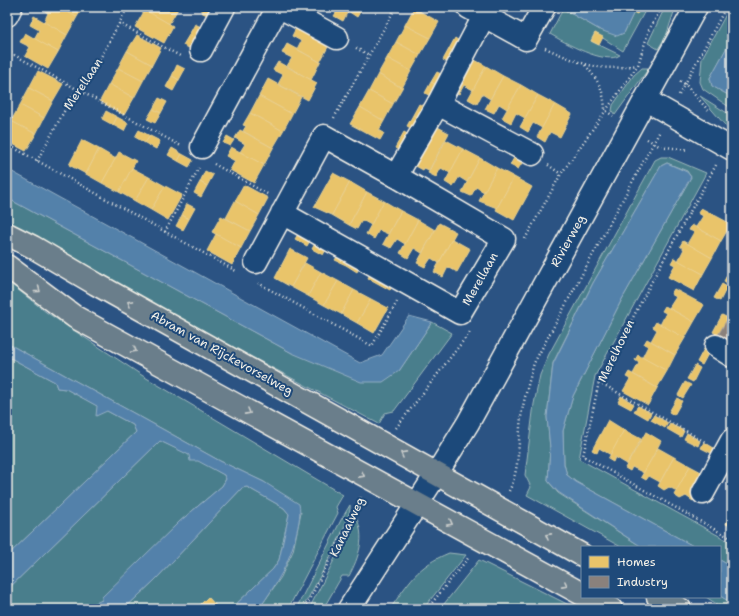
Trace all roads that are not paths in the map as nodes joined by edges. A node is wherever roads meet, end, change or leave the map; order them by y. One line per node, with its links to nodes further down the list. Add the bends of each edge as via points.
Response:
1 (12, 7): 7 (street)
2 (224, 7): 9 (street)
3 (279, 7): 8 (street); 13 (street)
4 (544, 7): 6 (street, via 526,39)
5 (696, 7): 10 (street, Rivierweg)
6 (476, 11): 11 (street)
7 (7, 15)
8 (337, 38)
9 (201, 50)
10 (646, 100): 12 (street); 21 (street, Rivierweg, via 468,423)
11 (438, 104): 14 (street); 15 (street)
12 (729, 147)
13 (196, 151)
14 (532, 154)
15 (396, 176): 16 (street, Merellaan, via 324,136); 16 (street, Merellaan, via 504,238 460,312)
16 (285, 209): 19 (street)
17 (7, 234): 21 (main road, Abram van Rijckevorselweg, one-way to 17, via 96,284 33,246)
18 (7, 266): 23 (main road, one-way to 23, via 75,317)
19 (251, 272)
20 (728, 447): 22 (street)
21 (437, 473): 23 (street); 24 (main road, Abram van Rijckevorselweg, one-way to 21)
22 (703, 493)
23 (416, 505): 25 (main road, one-way to 25); 28 (street)
24 (581, 554)
25 (581, 593)
26 (590, 598): 29 (main road)
27 (660, 598): 30 (main road)
28 (349, 609)
29 (610, 609)
30 (680, 609)

